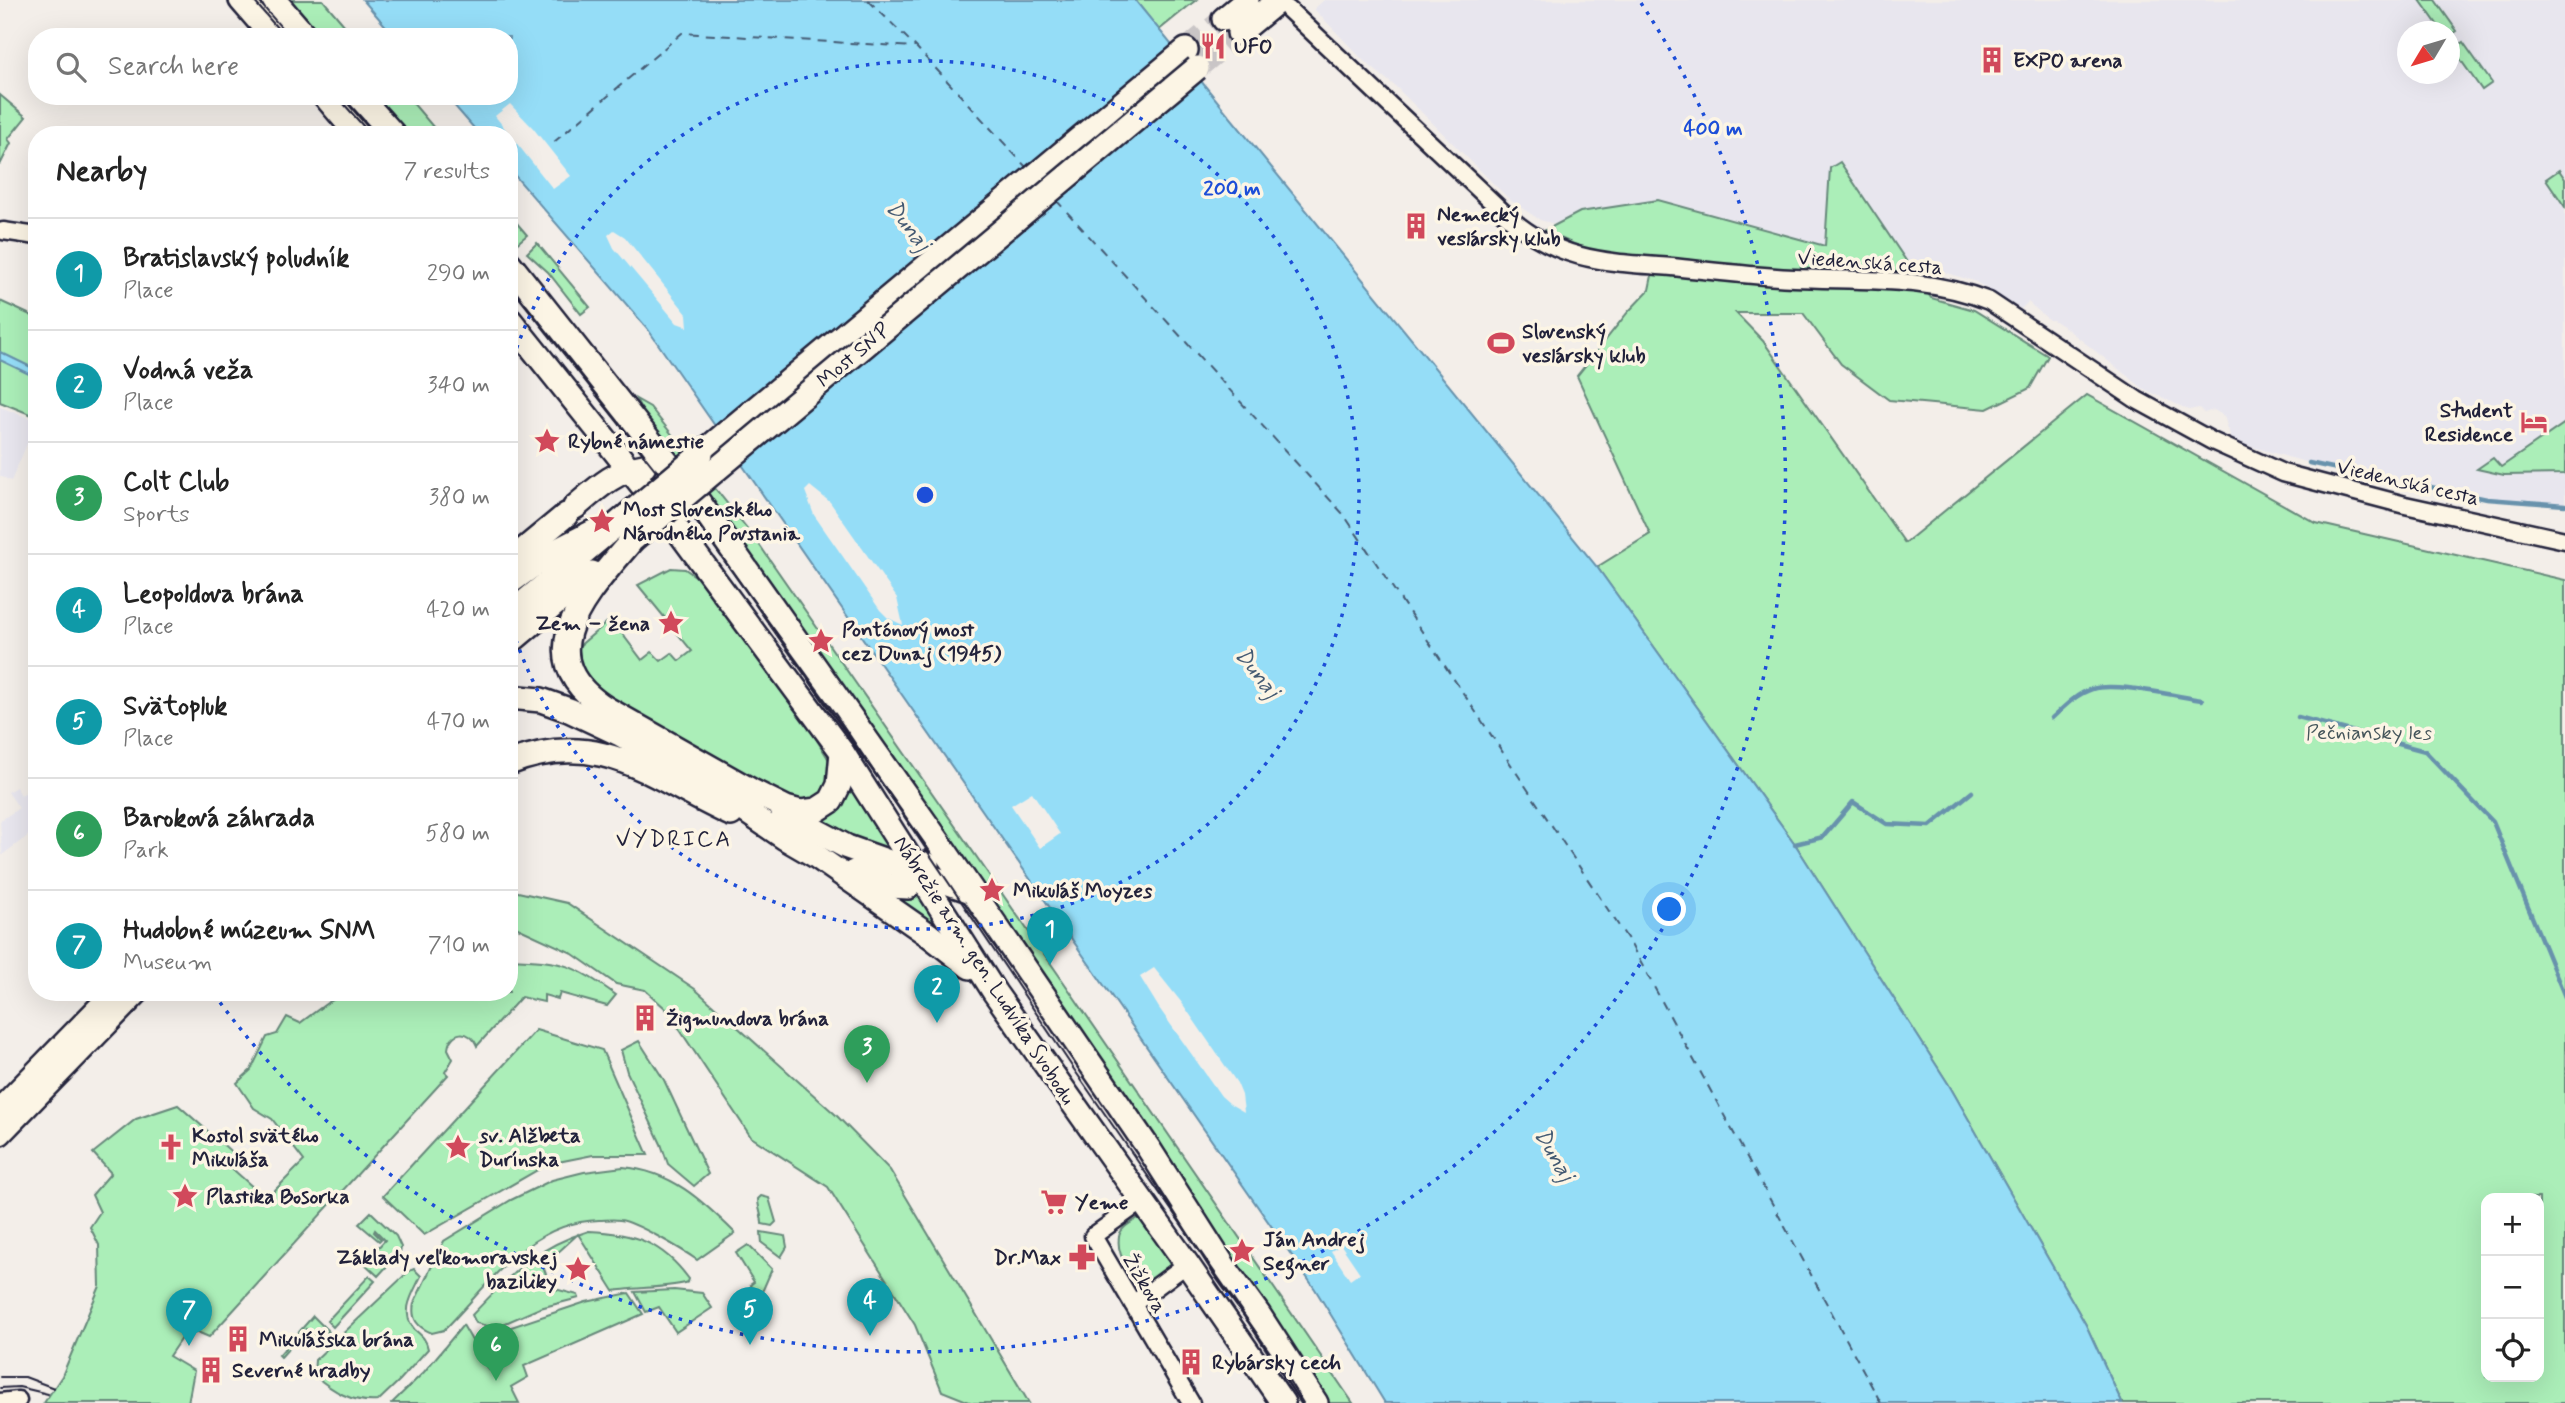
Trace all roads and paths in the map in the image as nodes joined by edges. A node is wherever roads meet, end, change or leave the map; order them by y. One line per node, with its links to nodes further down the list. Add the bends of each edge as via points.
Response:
1 (240, 0): 5 (main road)
2 (274, 0): 6 (main road)
3 (1247, 0): 4 (main road, via 1232,26)
4 (1284, 5): 20 (street, Viedenská cesta, via 1507,216 1550,246 1581,257 1625,263 1949,287 1989,301 2137,400 2283,473)
5 (265, 28)
6 (298, 28)
7 (332, 105): 9 (main road)
8 (367, 105): 10 (main road)
9 (350, 126)
10 (386, 126)
11 (3, 230): 12 (street)
12 (28, 234)
13 (518, 275): 16 (main road, via 667,467 645,466)
14 (518, 330): 15 (main road)
15 (597, 428): 16 (main road); 17 (main road, via 607,458)
16 (636, 477): 17 (main road)
17 (606, 481): 25 (main road)
18 (698, 501): 34 (main road, Nábrežie arm. gen. Ludvíka Svobodu)
19 (628, 515): 23 (main road, Most SNP, bridge, via 1191,59); 26 (main road, via 546,556); 27 (main road, Most SNP)
20 (2488, 522): 21 (street, Viedenská cesta); 24 (street, Viedenská cesta)
21 (2565, 529)
22 (679, 532): 30 (main road, Nábrežie arm. gen. Ludvíka Svobodu)
23 (632, 540): 28 (main road, Most SNP); 32 (main road, via 588,594 571,624 568,656 574,675 607,709)
24 (2565, 540)
25 (518, 554)
26 (518, 576)
27 (518, 607)
28 (518, 635)
29 (518, 698): 33 (main road, via 541,700 620,734 706,784)
30 (842, 752): 32 (main road, via 836,794 817,810 786,808); 36 (main road, Nábrežie arm. gen. Ludvíka Svobodu)
31 (518, 760): 33 (main road, via 557,750 606,754)
32 (752, 791): 36 (main road, via 807,828)
33 (785, 838): 35 (main road)
34 (936, 838): 36 (main road, via 931,858); 37 (main road, Nábrežie arm. gen. Ludvíka Svobodu)
35 (816, 856): 36 (main road, via 896,888 908,887); 38 (main road, via 960,957)
36 (918, 872): 37 (main road); 38 (main road, Nábrežie arm. gen. Ludvíka Svobodu)
37 (971, 891): 50 (main road, Nábrežie arm. gen. Ludvíka Svobodu)
38 (995, 993): 43 (main road, Nábrežie arm. gen. Ludvíka Svobodu)
39 (106, 1001): 41 (main road)
40 (128, 1001): 42 (main road)
41 (0, 1110)
42 (0, 1133)
43 (1142, 1201): 44 (main road, Nábrežie arm. gen. Ludvíka Svobodu); 45 (street, Žižkova, via 1093,1236)
44 (1188, 1264): 45 (street); 49 (main road, Nábrežie arm. gen. Ludvíka Svobodu)
45 (1133, 1304): 48 (street, Žižkova)
46 (18, 1400): 47 (street)
47 (0, 1402)
48 (1191, 1403)
49 (1283, 1403)
50 (1316, 1403)

